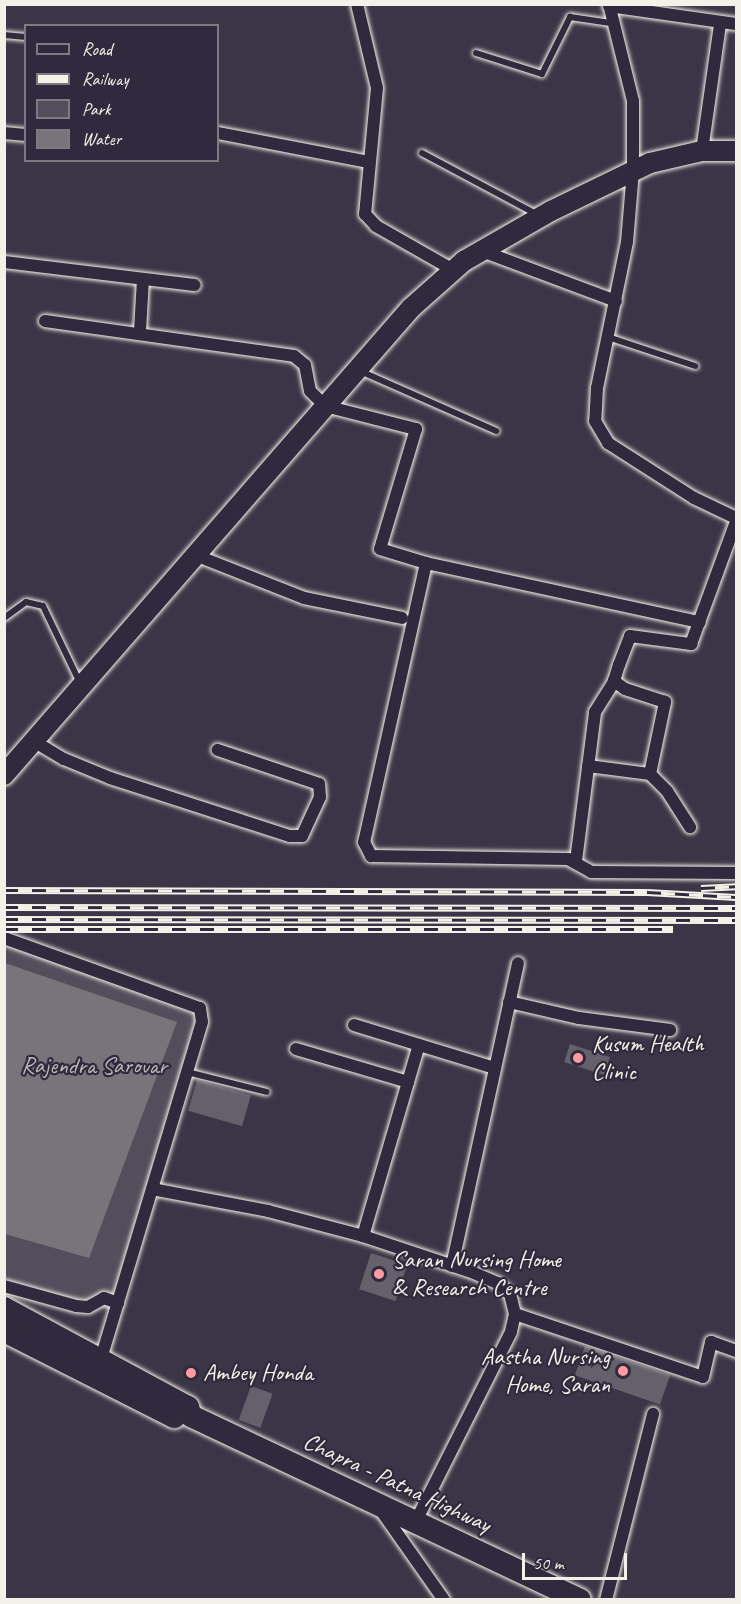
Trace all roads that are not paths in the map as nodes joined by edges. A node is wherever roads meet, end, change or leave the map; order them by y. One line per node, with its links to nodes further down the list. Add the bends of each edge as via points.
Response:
1 (357, 4): 15 (street, via 377,88)
2 (609, 5): 3 (street); 5 (street)
3 (611, 23): 8 (lane, via 570,17 542,74); 16 (street, via 633,101)
4 (736, 24): 5 (street)
5 (720, 25): 12 (street)
6 (4, 35): 7 (lane)
7 (24, 37)
8 (476, 53)
9 (4, 133): 11 (street)
10 (219, 133): 15 (street)
11 (24, 135)
12 (702, 151): 13 (main road); 16 (main road)
13 (736, 151)
14 (422, 153): 17 (lane)
15 (369, 162): 20 (street, via 364,206 368,220)
16 (633, 171): 17 (main road); 23 (street, via 630,219)
17 (541, 217): 18 (main road)
18 (482, 251): 20 (main road); 23 (street)
19 (4, 262): 21 (street)
20 (453, 270): 28 (main road, via 411,308)
21 (143, 279): 22 (street); 25 (street)
22 (195, 285)
23 (616, 302): 26 (street)
24 (45, 321): 25 (street)
25 (140, 331): 29 (street, via 294,356 305,364 310,391)
26 (608, 337): 27 (lane); 31 (street, via 596,399 598,432 608,443 694,498)
27 (695, 366)
28 (357, 369): 29 (main road); 30 (lane)
29 (325, 406): 32 (main road); 33 (street, via 416,429 380,549)
30 (496, 431)
31 (736, 520): 36 (street)
32 (195, 555): 35 (street, via 304,598); 38 (main road)
33 (426, 564): 36 (street); 45 (street, via 365,851 378,859)
34 (4, 618): 38 (lane, via 26,602 42,606)
35 (402, 618)
36 (700, 622): 37 (street, via 689,645 630,636)
37 (614, 681): 41 (street, via 595,712); 42 (street, via 625,689 665,702)
38 (82, 686): 39 (main road)
39 (32, 740): 40 (street, via 64,759 110,778 290,836 302,836 320,797 319,784); 43 (main road)
40 (218, 750)
41 (588, 766): 42 (street); 45 (street)
42 (650, 774): 44 (street, via 667,791)
43 (4, 775)
44 (690, 827)
45 (576, 861): 46 (street, via 591,872)
46 (736, 873)
47 (4, 938): 55 (street, via 200,1008 202,1022)
48 (518, 963): 49 (street)
49 (509, 1002): 51 (street, via 579,1018); 54 (street)
50 (354, 1025): 52 (street)
51 (670, 1030)
52 (419, 1045): 54 (street); 56 (street)
53 (296, 1048): 56 (street)
54 (495, 1068): 60 (street)
55 (187, 1072): 57 (lane); 58 (street)
56 (408, 1082): 59 (street)
57 (267, 1092)
58 (152, 1189): 59 (street, via 268,1211); 62 (street)
59 (363, 1236): 60 (street)
60 (452, 1266): 64 (street, via 498,1283 510,1294)
61 (4, 1286): 62 (street, via 75,1306 88,1307 104,1298)
62 (118, 1303): 67 (street)
63 (4, 1308): 67 (highway, Chapra - Patna Highway)
64 (515, 1314): 66 (street, via 703,1377 711,1342); 71 (street, via 511,1332)
65 (4, 1331): 69 (highway, Chapra - Patna Highway, via 181,1421)
66 (736, 1351)
67 (100, 1358): 69 (highway, Chapra - Patna Highway, via 188,1407)
68 (653, 1414): 74 (street)
69 (191, 1416): 70 (highway, Chapra - Patna Highway)
70 (376, 1503): 71 (highway, Chapra - Patna Highway); 72 (street)
71 (416, 1521): 73 (highway, Chapra - Patna Highway)
72 (444, 1599)
73 (580, 1599)
74 (606, 1599)

